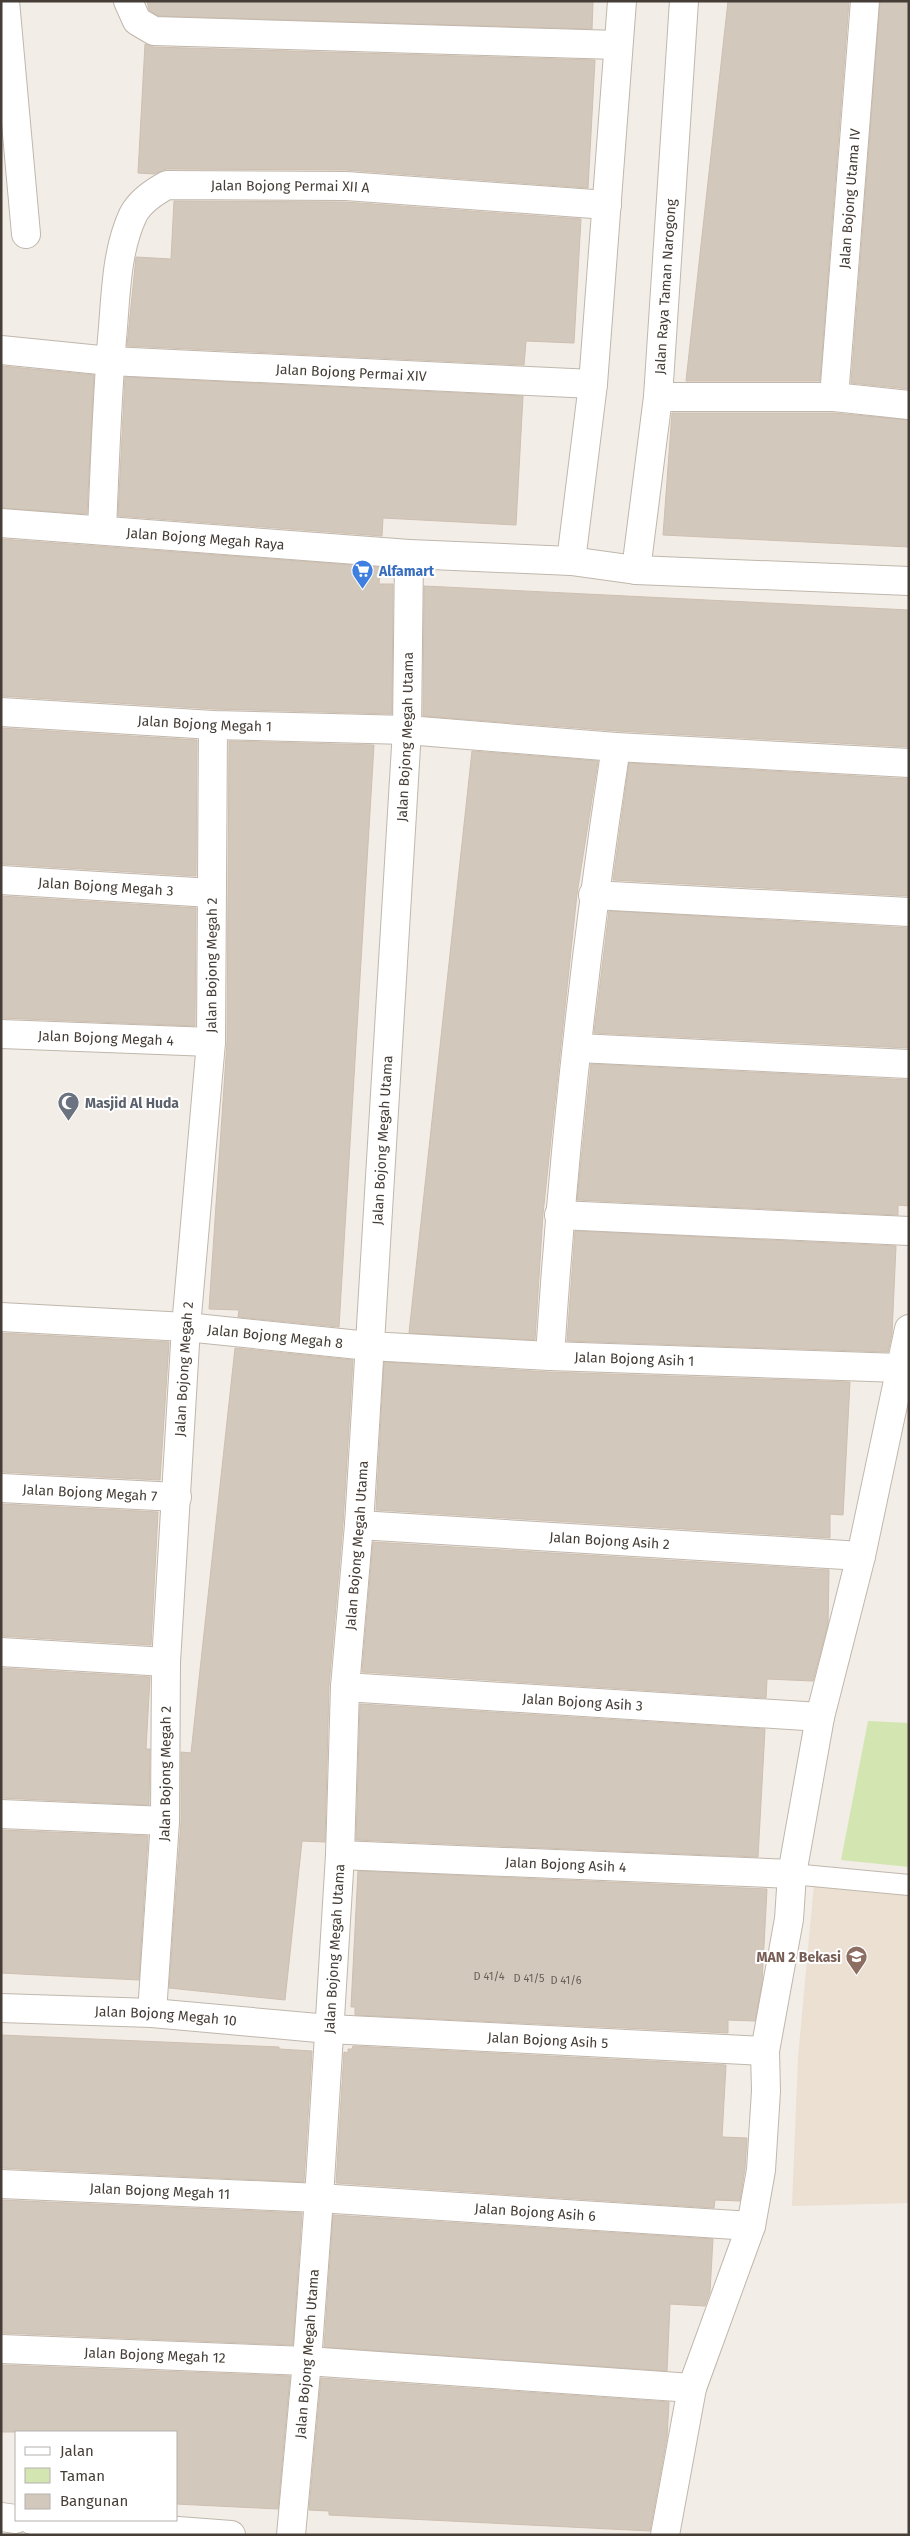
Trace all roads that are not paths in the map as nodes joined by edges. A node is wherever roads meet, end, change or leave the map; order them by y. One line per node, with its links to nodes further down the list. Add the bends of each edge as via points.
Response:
1 (5, 1): 8 (street)
2 (128, 1): 6 (street, via 137,21 154,31)
3 (622, 1): 6 (street)
4 (684, 1): 12 (street, Jalan Raya Taman Narogong)
5 (865, 1): 13 (street, Jalan Bojong Utama IV)
6 (618, 45): 7 (street)
7 (607, 205): 10 (street, Jalan Bojong Permai XII A, via 346,186 167,185 152,193 134,212 125,236 118,273); 11 (street)
8 (26, 234)
9 (1, 350): 10 (street, Jalan Bojong Permai XIV)
10 (110, 361): 11 (street, Jalan Bojong Permai XIV); 16 (street, Jalan Bojong Permai XII A)
11 (593, 384): 18 (street)
12 (658, 397): 13 (street); 19 (street, Jalan Raya Taman Narogong)
13 (834, 397): 14 (street)
14 (909, 405)
15 (1, 523): 16 (street, Jalan Bojong Megah Raya)
16 (102, 529): 17 (street, Jalan Bojong Megah Raya)
17 (409, 554): 18 (street, Jalan Bojong Megah Raya); 23 (street, Jalan Bojong Megah Utama)
18 (571, 561): 19 (street, Jalan Bojong Megah Raya)
19 (636, 570): 20 (street, Jalan Bojong Megah Raya)
20 (909, 581)
21 (1, 712): 22 (street, Jalan Bojong Megah 1)
22 (213, 725): 23 (street, Jalan Bojong Megah 1); 27 (street, Jalan Bojong Megah 2)
23 (407, 730): 24 (street, Jalan Bojong Megah 1); 39 (street, Jalan Bojong Megah Utama)
24 (616, 748): 25 (street, Jalan Bojong Megah 1); 28 (street)
25 (909, 763)
26 (1, 880): 27 (street, Jalan Bojong Megah 3)
27 (210, 893): 31 (street, Jalan Bojong Megah 2)
28 (593, 895): 29 (street); 32 (street)
29 (909, 912)
30 (1, 1034): 31 (street, Jalan Bojong Megah 4)
31 (211, 1042): 37 (street, Jalan Bojong Megah 2)
32 (578, 1048): 33 (street); 34 (street)
33 (909, 1064)
34 (559, 1215): 35 (street); 40 (street)
35 (909, 1231)
36 (1, 1317): 37 (street, Jalan Bojong Megah 8)
37 (186, 1327): 39 (street, Jalan Bojong Megah 8); 43 (street, Jalan Bojong Megah 2)
38 (909, 1329): 41 (street)
39 (369, 1346): 40 (street, Jalan Bojong Asih 1); 44 (street, Jalan Bojong Megah Utama)
40 (550, 1356): 41 (street, Jalan Bojong Asih 1)
41 (900, 1368): 45 (street)
42 (1, 1488): 43 (street, Jalan Bojong Megah 7)
43 (177, 1497): 47 (street, Jalan Bojong Megah 2)
44 (358, 1525): 45 (street, Jalan Bojong Asih 2); 48 (street, Jalan Bojong Megah Utama)
45 (861, 1556): 49 (street)
46 (1, 1652): 47 (street)
47 (166, 1662): 51 (street, Jalan Bojong Megah 2)
48 (345, 1687): 49 (street, Jalan Bojong Asih 3); 52 (street, Jalan Bojong Megah Utama)
49 (820, 1717): 53 (street)
50 (1, 1814): 51 (street)
51 (164, 1821): 56 (street, Jalan Bojong Megah 2)
52 (340, 1856): 53 (street, Jalan Bojong Asih 4); 57 (street, Jalan Bojong Megah Utama)
53 (792, 1874): 54 (lane); 58 (street, via 789,1919)
54 (909, 1885)
55 (1, 2008): 56 (street, Jalan Bojong Megah 10)
56 (152, 2013): 57 (street, Jalan Bojong Megah 10)
57 (329, 2029): 58 (street, Jalan Bojong Asih 5); 60 (street, Jalan Bojong Megah Utama)
58 (765, 2052): 61 (street, via 761,2170)
59 (1, 2184): 60 (street, Jalan Bojong Megah 11)
60 (319, 2198): 61 (street, Jalan Bojong Asih 6); 63 (street, Jalan Bojong Megah Utama)
61 (751, 2226): 64 (street)
62 (1, 2349): 63 (street, Jalan Bojong Megah 12)
63 (307, 2361): 64 (street, Jalan Bojong Megah 12); 69 (street, Jalan Bojong Megah Utama)
64 (692, 2388): 70 (street)
65 (1, 2518): 66 (street)
66 (15, 2519)
67 (45, 2521): 68 (street)
68 (231, 2535)
69 (291, 2535)
70 (665, 2535)

